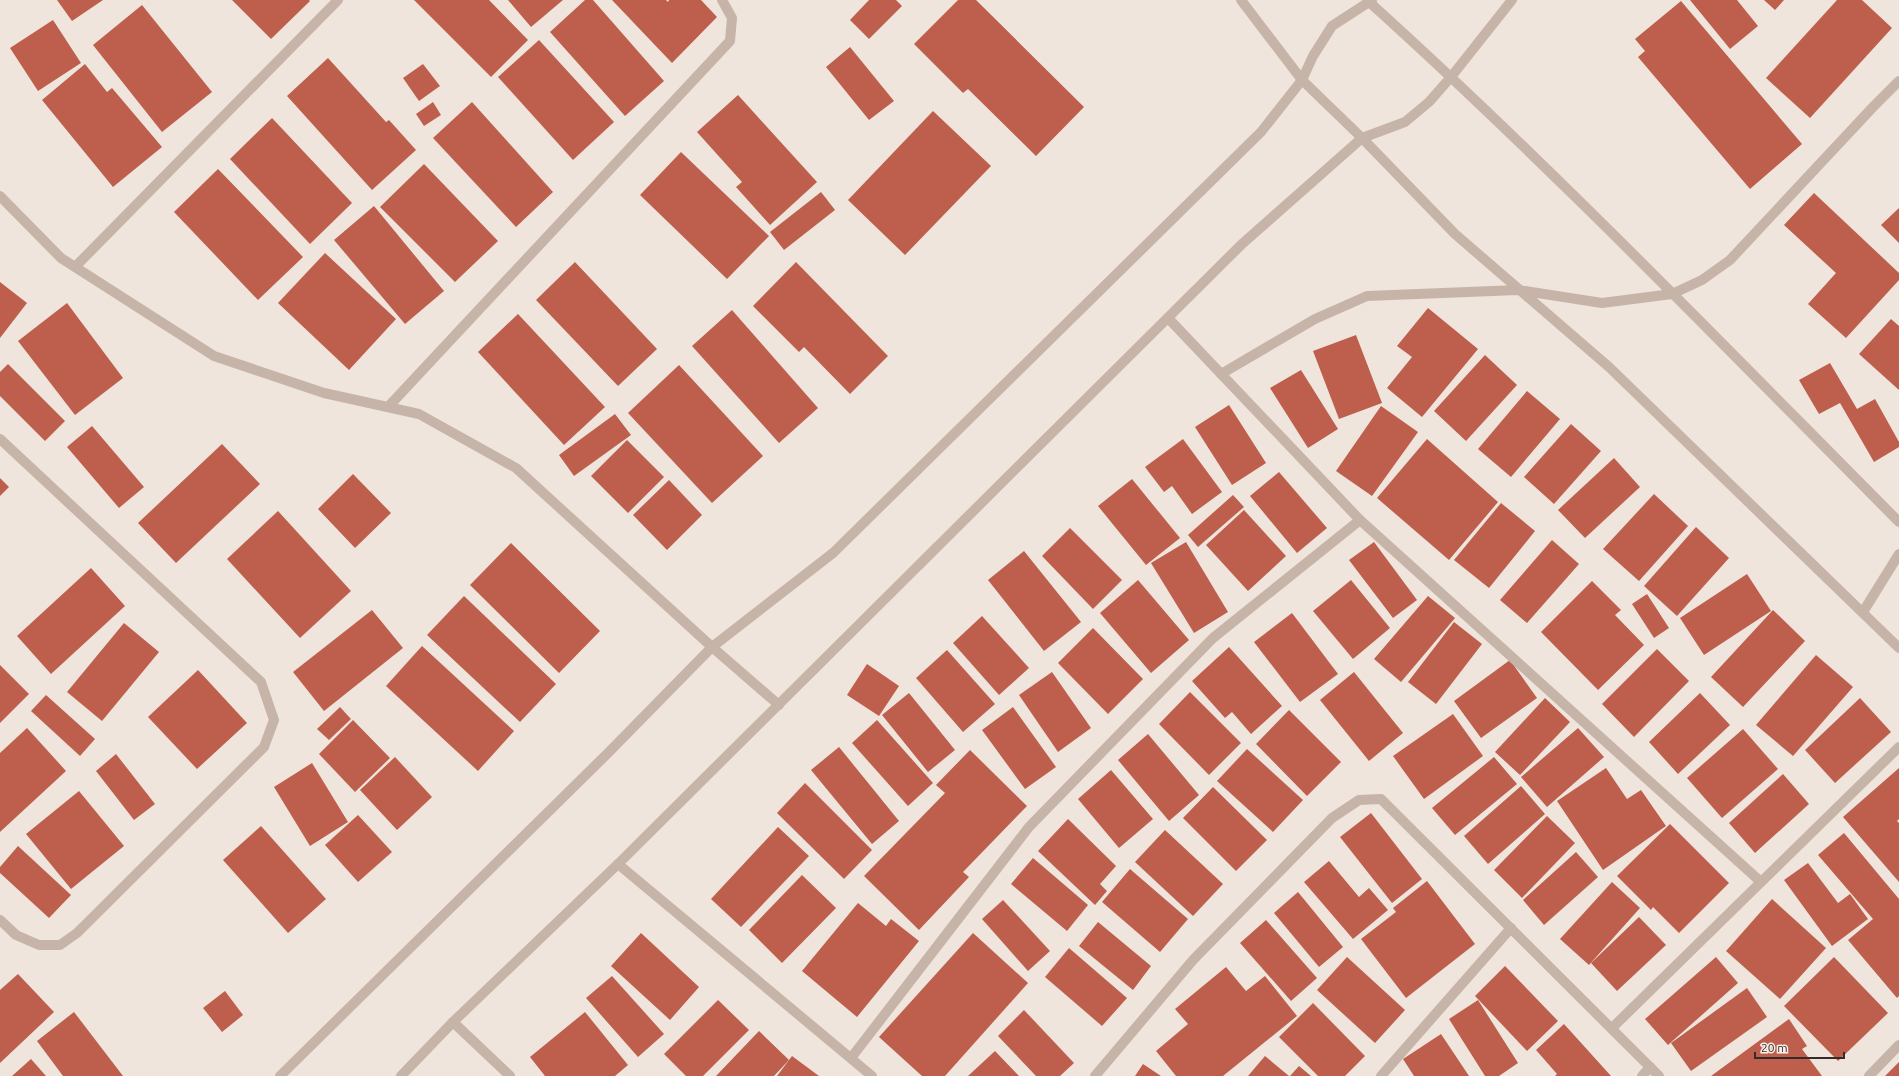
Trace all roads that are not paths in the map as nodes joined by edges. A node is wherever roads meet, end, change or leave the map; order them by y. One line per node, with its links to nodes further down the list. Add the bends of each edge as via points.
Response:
1 (338, 0): 11 (street)
2 (722, 0): 16 (street, via 732,18 730,41)
3 (1241, 0): 7 (street)
4 (1512, 0): 6 (street)
5 (1369, 1): 6 (street); 7 (street, via 1332,26 1313,56)
6 (1451, 77): 9 (street, via 1429,102 1405,122); 13 (street)
7 (1302, 80): 9 (street); 22 (street, via 1261,132 833,553)
8 (1899, 81): 13 (street, via 1730,260 1702,280)
9 (1362, 138): 12 (street, via 1456,234); 14 (street, via 1242,244)
10 (0, 196): 11 (street, via 61,258)
11 (75, 267): 16 (street, via 214,356 324,393)
12 (1518, 290): 13 (street, via 1602,303); 15 (street, via 1367,296 1315,319); 21 (street, via 1610,367)
13 (1672, 294): 19 (street)
14 (1168, 318): 15 (street); 24 (street)
15 (1221, 374): 18 (street)
16 (388, 407): 22 (street, via 420,414 516,468)
17 (0, 439): 28 (street, via 262,682 274,720 264,747 77,934 60,944 39,945 16,936)
18 (1360, 520): 27 (street); 33 (street, via 1213,638 1029,827)
19 (1899, 522)
20 (1899, 554): 21 (street)
21 (1863, 612): 23 (street)
22 (712, 647): 24 (street); 35 (street)
23 (1899, 648)
24 (779, 705): 26 (street)
25 (1899, 747): 27 (street)
26 (618, 864): 30 (street); 33 (street)
27 (1761, 882): 31 (street)
28 (0, 920)
29 (1511, 928): 31 (street); 39 (street, via 1381,799 1359,800 1332,818 1193,960); 40 (street)
30 (454, 1022): 36 (street); 37 (street)
31 (1612, 1028): 34 (street)
32 (1899, 1045): 43 (street)
33 (851, 1058): 38 (street)
34 (1650, 1067): 41 (street); 42 (street)
35 (280, 1076)
36 (401, 1076)
37 (510, 1076)
38 (872, 1076)
39 (1095, 1076)
40 (1381, 1076)
41 (1642, 1076)
42 (1659, 1076)
43 (1869, 1076)

